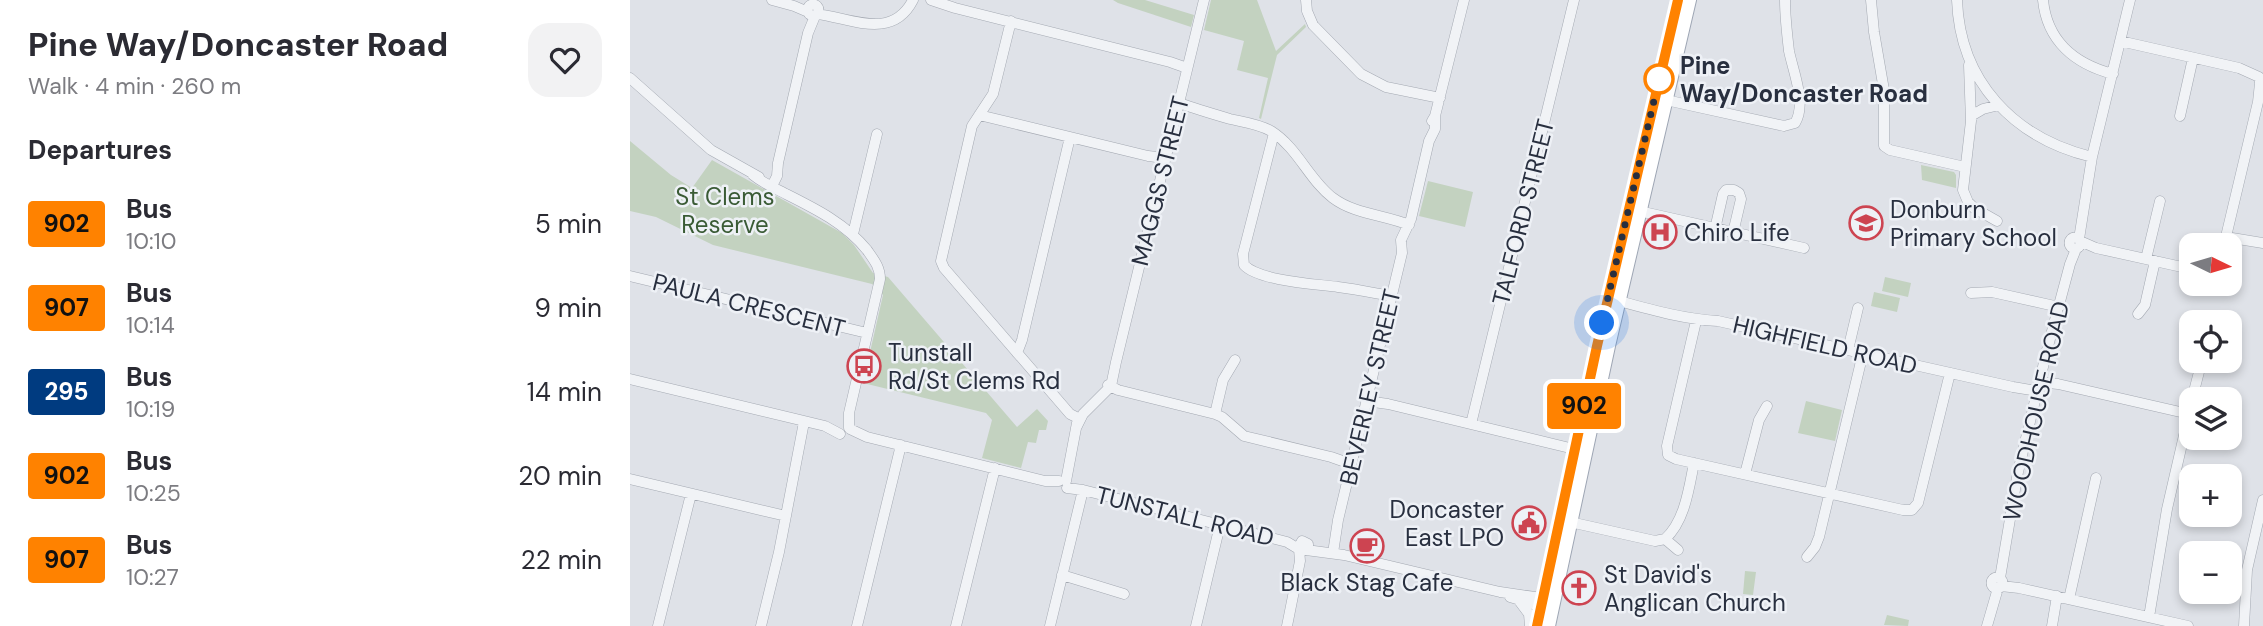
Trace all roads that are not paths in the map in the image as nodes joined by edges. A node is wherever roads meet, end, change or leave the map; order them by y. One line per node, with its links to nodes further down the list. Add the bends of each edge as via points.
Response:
1 (772, 0): 15 (street)
2 (913, 0): 15 (street, via 897,18 881,24 865,24)
3 (931, 0): 16 (street)
4 (1204, 0): 20 (street, MAGGS STREET)
5 (1306, 0): 26 (street, via 1313,25 1361,74 1380,85)
6 (1464, 0): 26 (street, BEVERLEY STREET)
7 (1574, 0): 78 (street, TALFORD STREET)
8 (1678, 0): 58 (main road)
9 (1690, 0): 27 (main road)
10 (1785, 0): 27 (street, via 1799,102 1795,123 1787,127)
11 (1871, 0): 39 (street, via 1884,90 1884,146)
12 (1957, 0): 19 (street)
13 (2043, 0): 22 (street, via 2051,30 2066,51 2085,65)
14 (2130, 0): 17 (street, WOODHOUSE ROAD)
15 (813, 8): 40 (street)
16 (1011, 21): 20 (street); 31 (street, via 993,94)
17 (2120, 41): 18 (street); 22 (street, WOODHOUSE ROAD)
18 (2193, 58): 21 (street); 33 (street)
19 (1968, 60): 30 (street); 32 (street)
20 (1188, 66): 29 (street, MAGGS STREET)
21 (2239, 68): 23 (street, via 2257,70); 28 (street, via 2259,78)
22 (2113, 74): 37 (street, WOODHOUSE ROAD)
23 (2263, 77)
24 (630, 78): 40 (street, via 711,150)
25 (2263, 88): 28 (street)
26 (1439, 100): 44 (street, BEVERLEY STREET)
27 (1666, 100): 42 (main road)
28 (2258, 102): 47 (street)
29 (1178, 105): 34 (street); 38 (street, MAGGS STREET)
30 (1999, 106): 32 (street); 37 (street, via 2044,140)
31 (979, 115): 36 (street); 64 (street, via 972,126 940,261)
32 (1971, 116): 39 (street)
33 (2180, 116)
34 (1274, 133): 44 (street, via 1331,196 1353,208); 57 (street, via 1244,265 1251,271 1300,283)
35 (877, 134): 48 (street)
36 (1070, 137): 38 (street); 64 (street)
37 (2092, 157): 51 (street, WOODHOUSE ROAD)
38 (1165, 160): 71 (street, MAGGS STREET)
39 (1965, 167): 43 (street, via 1963,185 1968,202)
40 (773, 184): 48 (street)
41 (2160, 201): 53 (street)
42 (1639, 211): 45 (street); 58 (main road)
43 (1997, 221)
44 (1409, 225): 57 (street, BEVERLEY STREET, via 1401,240)
45 (1715, 229): 46 (street); 46 (street, via 1723,194 1734,190 1741,199)
46 (1733, 233): 52 (street)
47 (2227, 233)
48 (853, 234): 63 (street, via 880,274)
49 (2242, 239): 50 (street)
50 (2263, 243)
51 (2076, 244): 53 (street); 59 (street, WOODHOUSE ROAD)
52 (1804, 248)
53 (2151, 260): 54 (street); 61 (street, via 2144,307)
54 (2179, 266)
55 (630, 276): 63 (street, PAULA CRESCENT)
56 (1971, 293): 59 (street, via 1992,292)
57 (1391, 299): 72 (street, BEVERLEY STREET)
58 (1615, 303): 62 (street, HIGHFIELD ROAD); 81 (main road); 95 (main road)
59 (2059, 307): 70 (street, WOODHOUSE ROAD)
60 (1858, 308): 65 (street)
61 (2138, 314)
62 (1696, 321): 65 (street, HIGHFIELD ROAD, via 1718,321); 84 (street, via 1666,450 1672,458)
63 (867, 333): 79 (street)
64 (1015, 350): 77 (street)
65 (1848, 350): 66 (street, HIGHFIELD ROAD)
66 (1863, 354): 68 (street, HIGHFIELD ROAD); 91 (street)
67 (1235, 360): 75 (street, via 1223,380)
68 (1950, 373): 70 (street, HIGHFIELD ROAD, via 2013,387); 91 (street, via 1915,508 1903,510)
69 (630, 379): 76 (street, TUNSTALL ROAD)
70 (2038, 386): 74 (street, HIGHFIELD ROAD, via 2058,384); 103 (street, WOODHOUSE ROAD)
71 (1108, 387): 75 (street); 77 (street, via 1083,408)
72 (1367, 399): 78 (street); 83 (street, BEVERLEY STREET)
73 (1767, 406): 86 (street)
74 (2179, 407)
75 (1215, 414): 83 (street, via 1244,436)
76 (807, 422): 79 (street, TUNSTALL ROAD); 94 (street)
77 (1078, 422): 89 (street)
78 (1471, 424): 81 (street)
79 (845, 430): 80 (street, TUNSTALL ROAD)
80 (901, 445): 85 (street, TUNSTALL ROAD); 113 (street)
81 (1574, 449): 108 (main road)
82 (2181, 450): 109 (street)
83 (1351, 462): 100 (street, BEVERLEY STREET)
84 (1694, 463): 86 (street); 97 (street, via 1685,506)
85 (995, 468): 89 (street, TUNSTALL ROAD); 114 (street)
86 (1745, 474): 91 (street)
87 (2096, 478): 106 (street)
88 (630, 479): 92 (street)
89 (1063, 483): 90 (street, TUNSTALL ROAD)
90 (1083, 490): 96 (street, TUNSTALL ROAD); 102 (street)
91 (1829, 493): 101 (street, via 1817,542)
92 (691, 495): 94 (street); 111 (street)
93 (2263, 500): 123 (street, via 2248,570)
94 (786, 516): 112 (street)
95 (1570, 522): 97 (street, via 1655,541); 108 (main road)
96 (1220, 525): 98 (street, TUNSTALL ROAD); 116 (street)
97 (1665, 539): 99 (street)
98 (1303, 547): 100 (street, TUNSTALL ROAD); 117 (street)
99 (1678, 550)
100 (1327, 551): 104 (street, TUNSTALL ROAD)
101 (1807, 556)
102 (1062, 575): 105 (street); 115 (street)
103 (1998, 583): 106 (street); 121 (street, WOODHOUSE ROAD)
104 (1500, 592): 107 (street, TUNSTALL ROAD); 108 (street, TUNSTALL ROAD)
105 (1124, 594)
106 (2062, 597): 109 (street); 110 (street)
107 (1519, 601): 108 (street, TUNSTALL ROAD); 118 (street, via 1529,614)
108 (1546, 603): 119 (main road); 120 (main road)
109 (2149, 617): 122 (street)
110 (2052, 624)
111 (658, 626)
112 (761, 626)
113 (857, 626)
114 (956, 626)
115 (1049, 626)
116 (1196, 626)
117 (1287, 626)
118 (1530, 626)
119 (1537, 626)
120 (1549, 626)
121 (1987, 626)
122 (2188, 626)
123 (2244, 626)

